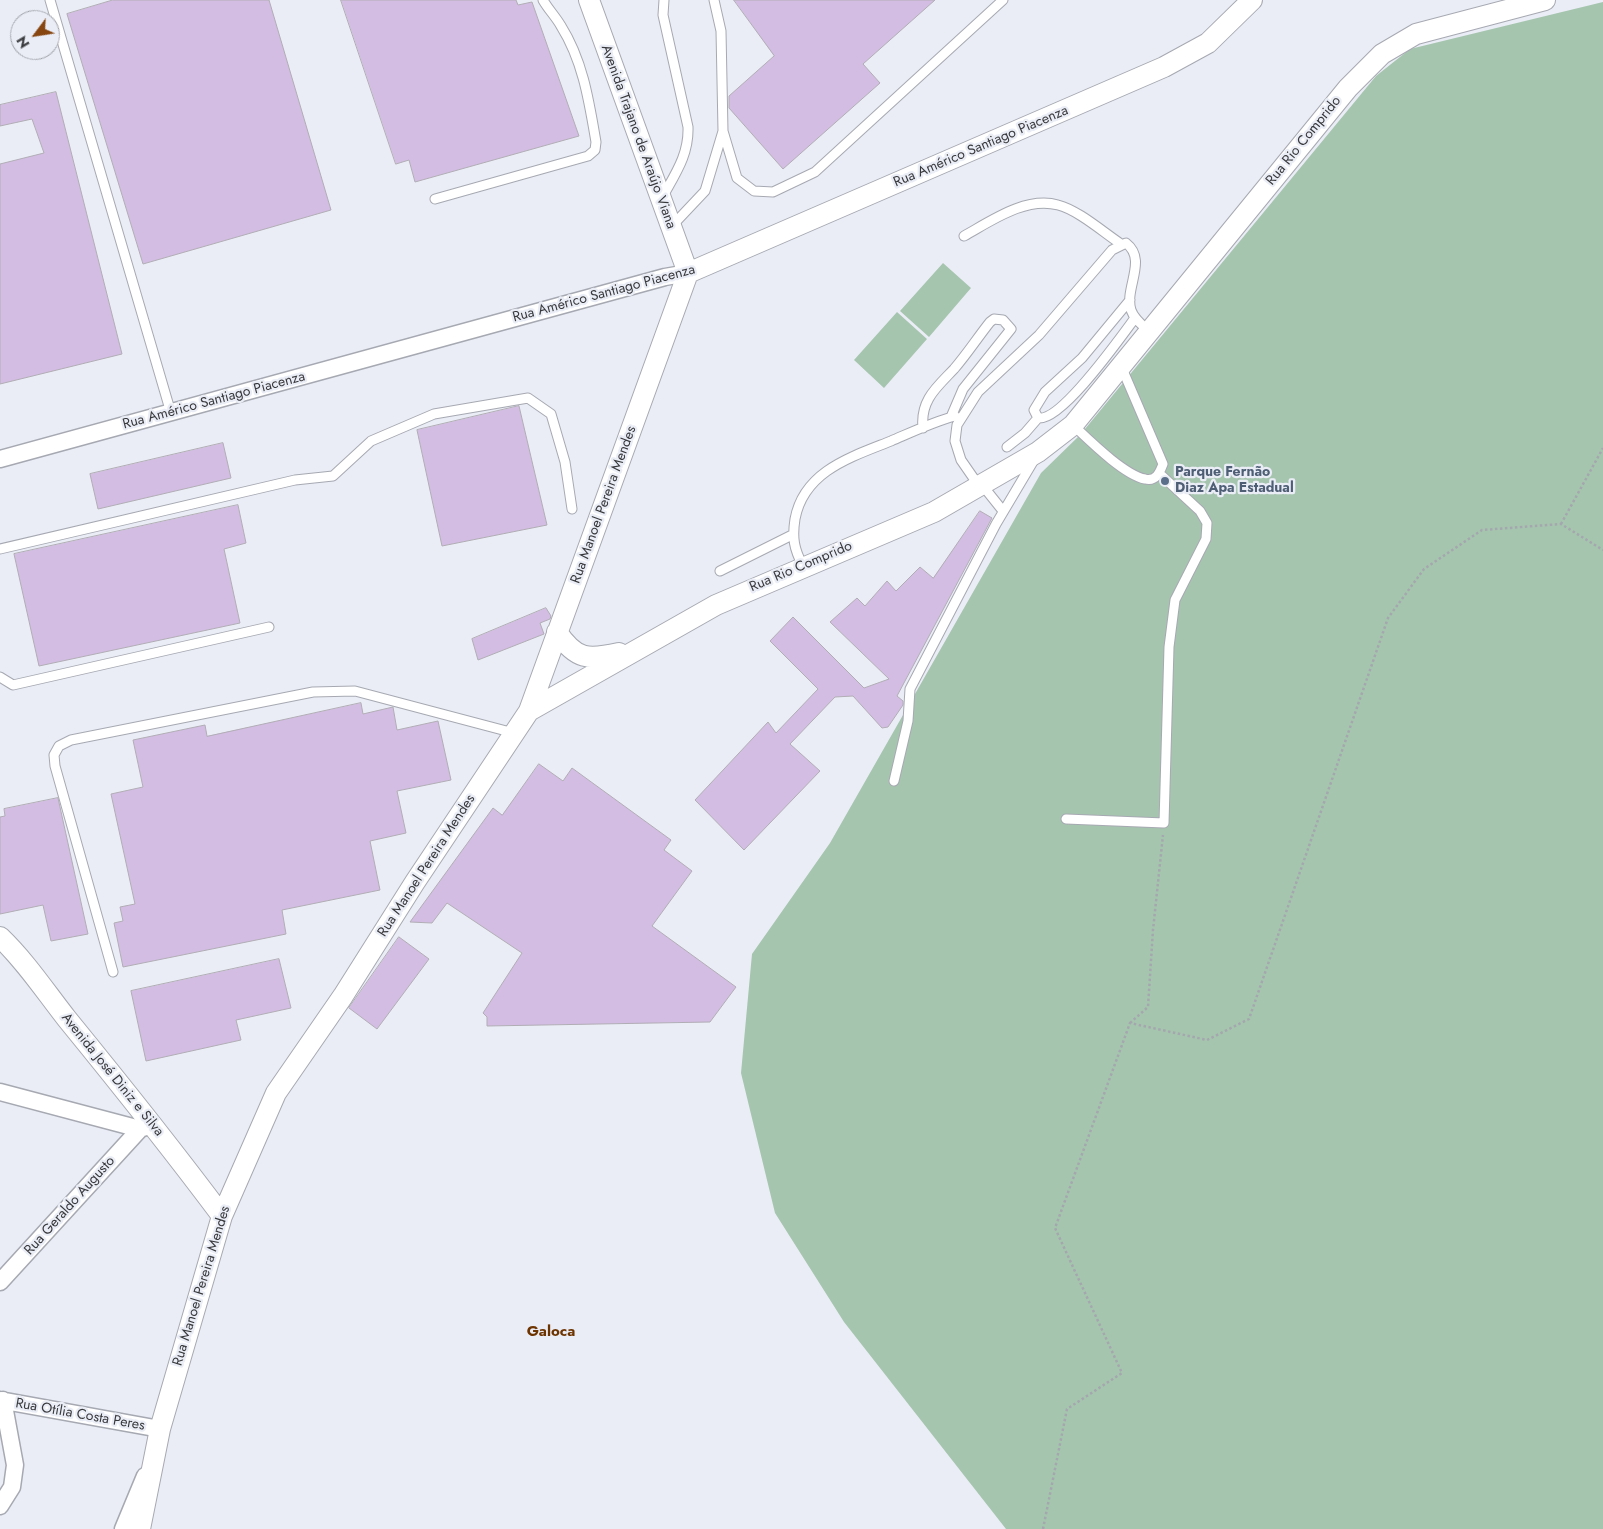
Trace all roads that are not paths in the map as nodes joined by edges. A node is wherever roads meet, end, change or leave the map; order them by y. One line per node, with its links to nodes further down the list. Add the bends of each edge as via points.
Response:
1 (50, 0): 19 (lane)
2 (543, 0): 10 (lane, via 561,26 578,61 587,90 595,150 588,156)
3 (588, 0): 11 (street, Avenida Trajano de Araújo Viana)
4 (664, 0): 11 (lane, via 663,15 688,127 688,142 685,157)
5 (714, 0): 9 (lane, via 722,30)
6 (1003, 0): 9 (lane, via 815,172 773,192 754,191 737,178)
7 (1252, 0): 15 (street, Rua Américo Santiago Piacenza, via 1208,43 1164,67)
8 (1545, 0): 17 (street, Rua Rio Comprido, via 1416,34 1382,54 1348,88)
9 (723, 131): 12 (lane, via 705,191)
10 (435, 199)
11 (661, 199): 12 (street, Avenida Trajano de Araújo Viana)
12 (671, 227): 15 (street, Avenida Trajano de Araújo Viana)
13 (964, 236): 14 (lane, via 1006,214 1035,203 1048,203 1068,209)
14 (1121, 244): 16 (lane, via 1130,246 1136,258); 20 (lane, via 1112,250 1039,335 978,392)
15 (688, 274): 19 (street, Rua Américo Santiago Piacenza, via 665,277); 37 (street, Rua Manoel Pereira Mendes)
16 (1130, 300): 17 (lane, via 1131,310); 22 (lane, via 1082,358 1045,392 1034,410)
17 (1142, 325): 18 (street, Rua Rio Comprido); 22 (lane, via 1067,403 1049,418)
18 (1121, 366): 23 (street, Rua Rio Comprido); 28 (lane, via 1163,464)
19 (171, 412): 27 (street, Rua Américo Santiago Piacenza)
20 (962, 414): 21 (lane); 29 (lane, via 955,441 961,460)
21 (952, 417): 24 (lane); 24 (lane, via 963,389 1011,329 1003,320 990,322 930,394 923,407)
22 (1038, 418): 25 (lane)
23 (1073, 425): 26 (street, Rua Rio Comprido); 28 (lane, via 1145,480)
24 (923, 428): 32 (lane, via 845,459 820,474 798,507)
25 (1007, 447)
26 (1038, 452): 29 (street, Rua Rio Comprido); 31 (lane)
27 (0, 459)
28 (1160, 474): 43 (lane, via 1200,511 1207,523 1206,539 1175,600 1169,648 1164,823)
29 (979, 486): 31 (lane); 34 (street, Rua Rio Comprido, via 934,512)
30 (572, 510): 33 (lane, via 565,462 551,414 528,398 434,414 371,441 333,476 286,482)
31 (1003, 510): 42 (lane, via 910,689 908,720)
32 (792, 535): 34 (lane); 35 (lane)
33 (0, 549)
34 (803, 566): 38 (street, Rua Rio Comprido, via 716,605)
35 (720, 571)
36 (269, 627): 39 (lane, via 13,685)
37 (557, 632): 38 (street, via 568,648 588,658); 40 (street, Rua Manoel Pereira Mendes)
38 (635, 650): 40 (street, Rua Rio Comprido)
39 (0, 677)
40 (529, 711): 41 (street, Rua Manoel Pereira Mendes)
41 (515, 733): 46 (lane, via 355,691 313,692 71,740 59,746 54,755 56,766); 49 (street, Rua Manoel Pereira Mendes, via 276,1093)
42 (894, 781)
43 (1066, 819)
44 (0, 937): 45 (street, Avenida José Diniz e Silva)
45 (10, 955): 48 (street, Avenida José Diniz e Silva, via 60,1010)
46 (113, 972)
47 (0, 1092): 48 (street)
48 (146, 1127): 49 (street, Avenida José Diniz e Silva); 50 (street, Rua Geraldo Augusto)
49 (222, 1216): 52 (street, Rua Manoel Pereira Mendes)
50 (0, 1282)
51 (1, 1400): 52 (street, Rua Otília Costa Peres); 54 (street, via 15,1465 12,1487)
52 (160, 1429): 53 (street, Rua Manoel Pereira Mendes)
53 (155, 1451): 55 (street, Rua Manoel Pereira Mendes); 56 (street, Rua Manoel Pereira Mendes)
54 (0, 1506)
55 (123, 1529)
56 (140, 1529)

